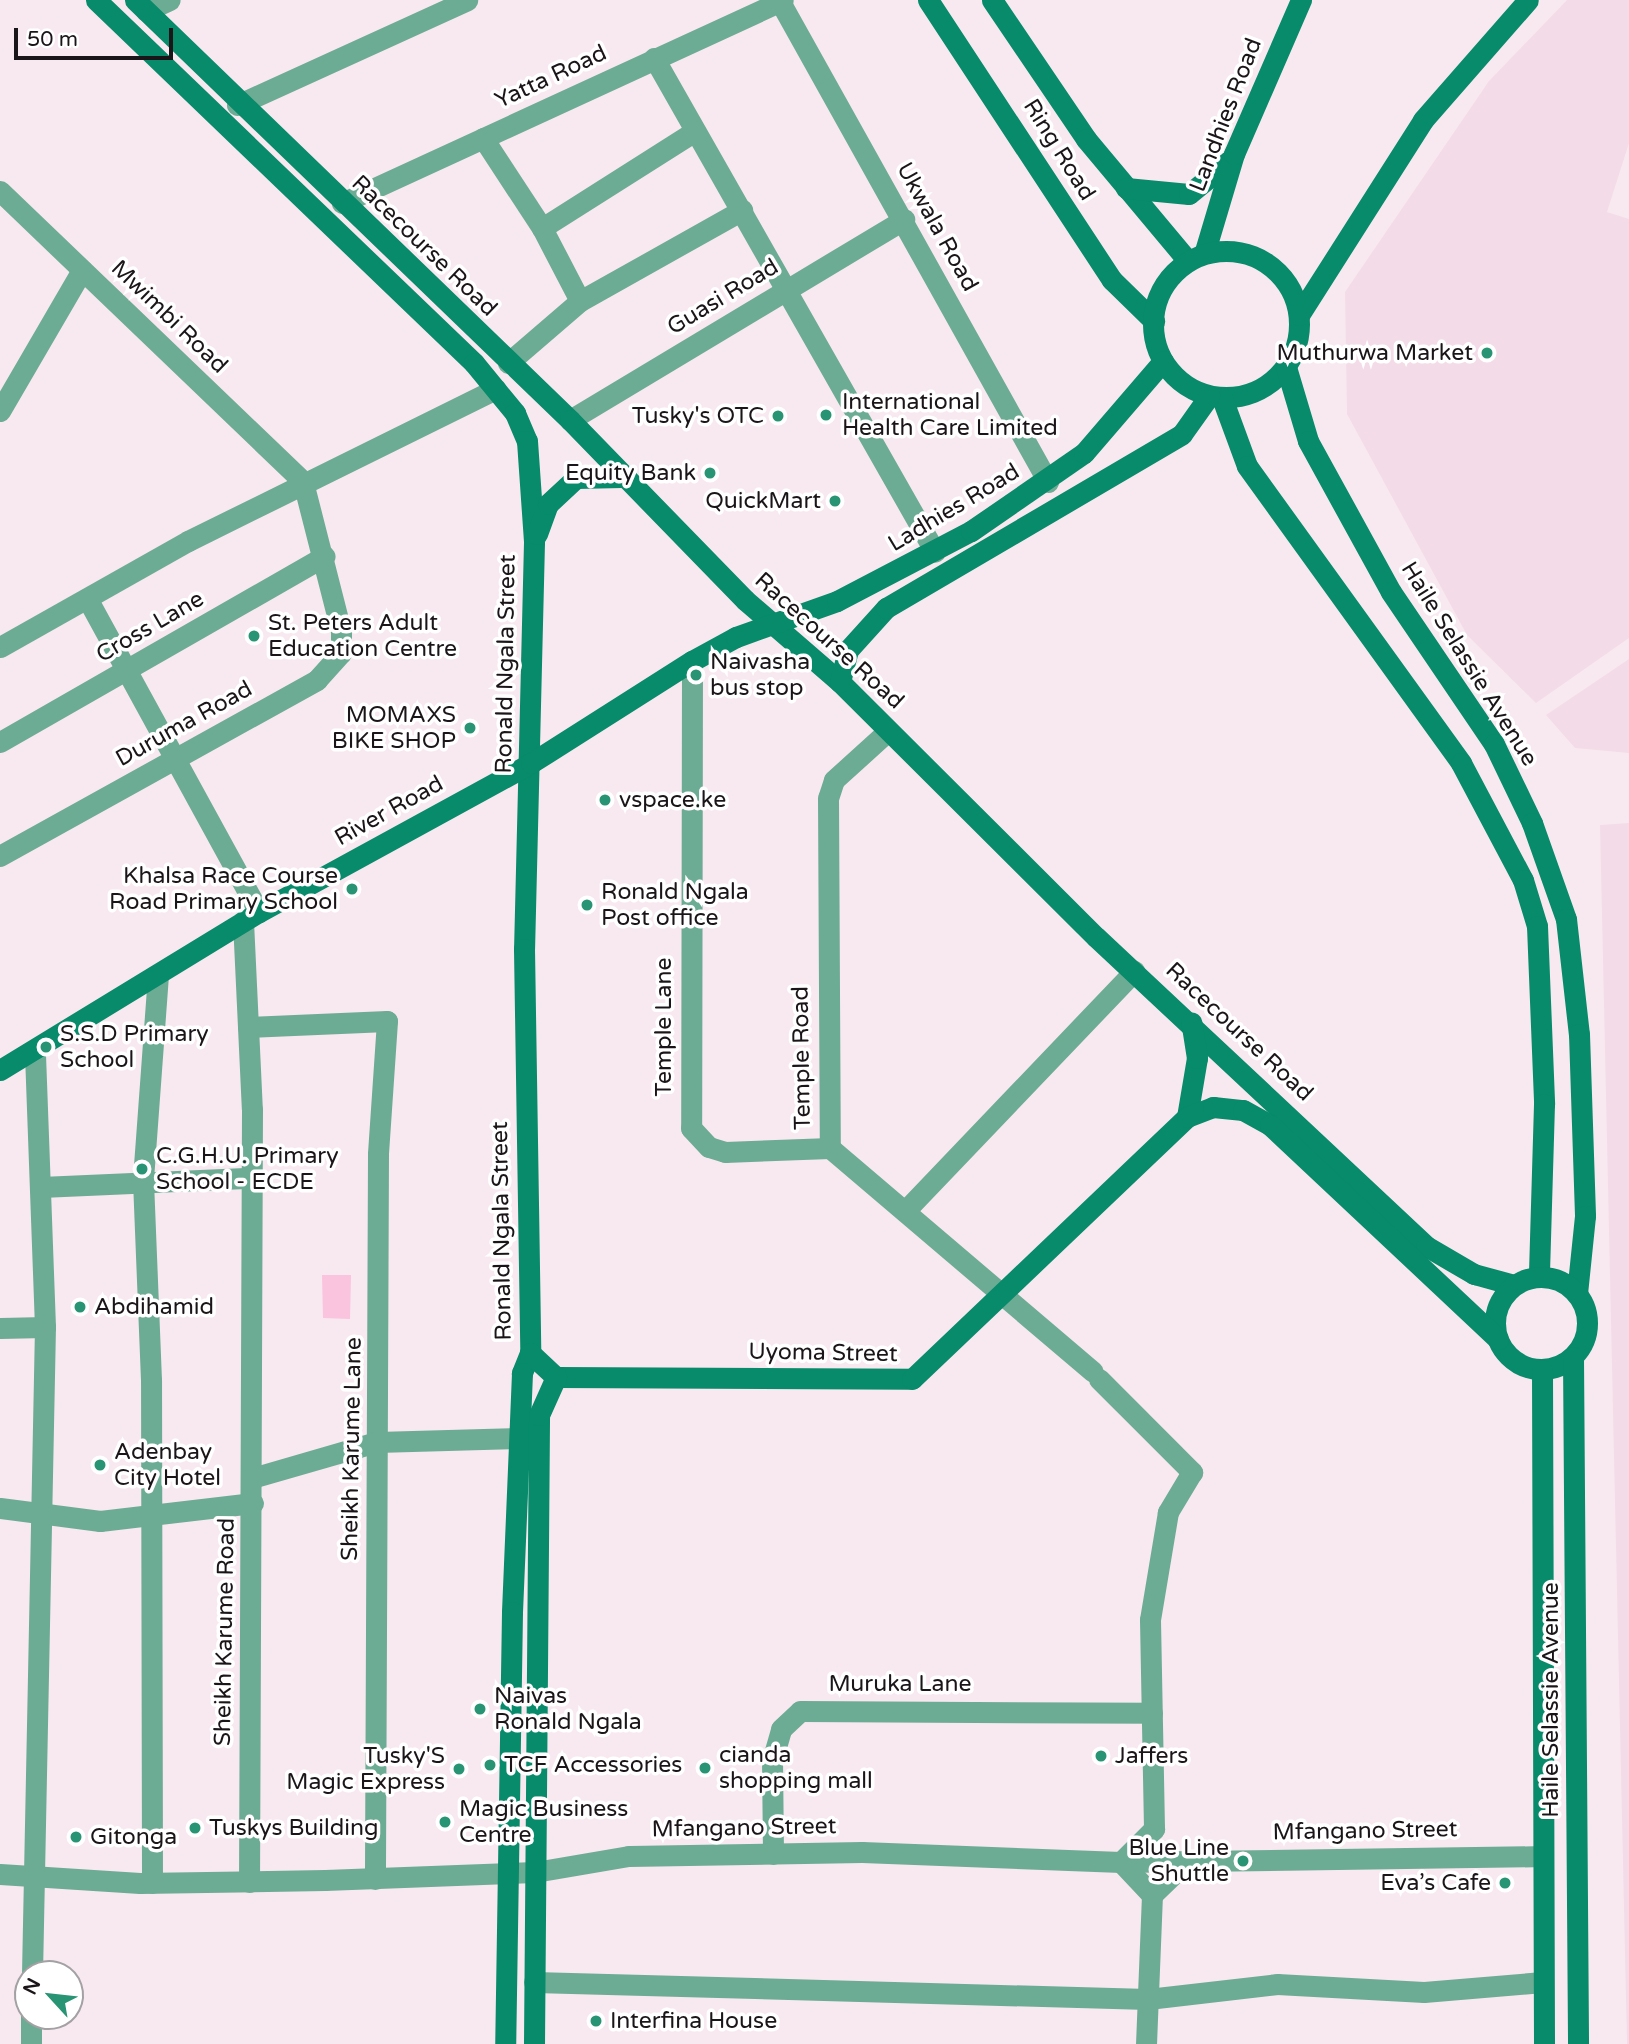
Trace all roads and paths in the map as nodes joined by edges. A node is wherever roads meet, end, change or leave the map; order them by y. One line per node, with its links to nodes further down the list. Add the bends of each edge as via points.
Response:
1 (96, 0): 30 (main road)
2 (170, 0): 9 (street)
3 (467, 0): 11 (street)
4 (928, 0): 26 (main road, Ring Road, via 1112,280)
5 (992, 0): 15 (main road, Ring Road)
6 (1301, 0): 14 (main road, Landhies Road)
7 (1528, 0): 25 (main road, via 1423,120)
8 (781, 1): 10 (street, Yatta Road); 19 (street, Ukwala Road)
9 (140, 6): 11 (main road, Racecourse Road)
10 (654, 58): 12 (street); 13 (street, Yatta Road)
11 (237, 105): 17 (main road, Racecourse Road)
12 (695, 131): 18 (street); 20 (street)
13 (483, 138): 17 (street, Yatta Road); 20 (street)
14 (1234, 154): 15 (main road, via 1203,188 1189,194); 21 (main road, Landhies Road)
15 (1126, 188): 21 (main road, Ring Road)
16 (0, 191): 22 (street, Mwimbi Road)
17 (342, 202): 28 (main road, Racecourse Road)
18 (741, 210): 23 (street); 24 (street)
19 (904, 219): 23 (street, Guasi Road); 36 (street, Ukwala Road)
20 (542, 228): 24 (street)
21 (1196, 256): 25 (main road, via 1256,257 1277,271); 26 (main road, via 1159,298)
22 (82, 270): 32 (street); 35 (street, Mwimbi Road)
23 (788, 289): 33 (street, Guasi Road); 38 (street)
24 (580, 301): 28 (street)
25 (1299, 315): 29 (main road)
26 (1154, 321): 27 (main road)
27 (1163, 361): 31 (main road, via 1182,383); 36 (main road, Ladhies Road, via 1107,432)
28 (508, 363): 33 (main road, Racecourse Road)
29 (1286, 367): 31 (main road, via 1269,384); 67 (main road, Haile Selassie Avenue, via 1308,440 1384,581 1494,744 1532,822 1566,919 1579,1034 1585,1202)
30 (496, 388): 35 (street); 37 (main road, Ronald Ngala Street, via 527,441)
31 (1215, 397): 45 (main road, via 1182,434 886,608 848,650); 64 (main road, via 1247,466 1461,763 1523,880 1537,926 1544,1104)
32 (0, 411)
33 (570, 420): 34 (main road, Racecourse Road)
34 (622, 477): 37 (main road, Ronald Ngala Street, via 594,473 560,489); 41 (main road, Racecourse Road)
35 (303, 482): 39 (street, Duruma Road); 40 (street)
36 (1048, 482): 38 (main road, Ladhies Road)
37 (534, 542): 49 (main road, Ronald Ngala Street)
38 (935, 552): 41 (main road, Ladhies Road, via 837,601)
39 (325, 556): 44 (street, Cross Lane); 48 (street, Duruma Road, via 341,631 335,664)
40 (88, 600): 42 (street); 44 (street, Sheikh Karume Road)
41 (769, 624): 43 (main road, River Road); 45 (main road, Racecourse Road)
42 (0, 647)
43 (692, 661): 49 (main road, River Road); 59 (street, Temple Lane, via 690,1110 697,1139 725,1152)
44 (124, 672): 47 (street, Cross Lane); 48 (street, Sheikh Karume Road)
45 (840, 682): 46 (main road, Racecourse Road)
46 (888, 731): 52 (main road, Racecourse Road); 59 (street, Temple Road, via 834,780 828,798)
47 (0, 742)
48 (173, 760): 50 (street, Duruma Road); 51 (street, Sheikh Karume Road)
49 (531, 763): 51 (main road, River Road); 71 (main road, Ronald Ngala Street, via 524,949)
50 (0, 856)
51 (251, 917): 53 (main road, River Road); 55 (street, Sheikh Karume Road)
52 (1133, 971): 54 (main road, Racecourse Road); 63 (street)
53 (158, 975): 56 (main road, River Road); 61 (street)
54 (1191, 1022): 58 (main road, via 1197,1058); 65 (main road, Racecourse Road, via 1426,1245 1474,1274)
55 (248, 1027): 60 (street, Sheikh Karume Road); 76 (street, Sheikh Karume Lane, via 387,1021 378,1154)
56 (35, 1052): 57 (main road, River Road); 62 (street)
57 (0, 1070)
58 (1187, 1117): 66 (main road, Uyoma Street); 70 (main road, via 1226,1107 1270,1125)
59 (830, 1148): 63 (street, Temple Road)
60 (251, 1178): 61 (street); 77 (street, Sheikh Karume Road)
61 (143, 1179): 62 (street); 81 (street, via 151,1380)
62 (41, 1187): 68 (street)
63 (905, 1211): 66 (street, Temple Road)
64 (1539, 1276): 65 (main road); 67 (main road, via 1560,1280)
65 (1514, 1284): 70 (main road, via 1495,1319)
66 (1003, 1293): 74 (main road, Uyoma Street, via 919,1375 901,1383); 82 (street, Temple Road, via 1096,1376 1192,1472 1174,1496 1162,1541 1150,1620)
67 (1577, 1293): 72 (main road, Haile Selassie Avenue, via 1587,1332)
68 (45, 1327): 69 (street); 80 (street)
69 (0, 1328)
70 (1497, 1339): 73 (main road, via 1515,1361)
71 (530, 1353): 74 (main road); 75 (main road, Ronald Ngala Street, via 522,1373)
72 (1573, 1356): 73 (main road); 104 (main road, Haile Selassie Avenue)
73 (1542, 1370): 85 (main road, Haile Selassie Avenue)
74 (556, 1377): 88 (main road, via 539,1415)
75 (519, 1438): 76 (street); 89 (main road, Ronald Ngala Street)
76 (377, 1442): 77 (street); 92 (street, Sheikh Karume Lane)
77 (252, 1478): 78 (street, Sheikh Karume Road)
78 (253, 1503): 81 (street); 93 (street, Sheikh Karume Road)
79 (0, 1508): 80 (street)
80 (38, 1516): 81 (street); 91 (street)
81 (147, 1516): 94 (street)
82 (1152, 1713): 83 (street); 84 (street, Muruka Lane, via 800,1711 782,1729 772,1760)
83 (1154, 1829): 86 (street); 87 (street)
84 (773, 1854): 87 (street, Mfangano Street); 88 (street, Mfangano Street, via 629,1856)
85 (1543, 1856): 86 (street, Mfangano Street); 98 (main road, Haile Selassie Avenue)
86 (1188, 1860): 87 (street, Mfangano Street); 95 (street)
87 (1121, 1862): 95 (street)
88 (535, 1872): 89 (street, Mfangano Street); 97 (main road)
89 (510, 1873): 92 (street, Mfangano Street); 100 (main road, Ronald Ngala Street)
90 (0, 1874): 91 (street, Mfangano Street)
91 (34, 1878): 94 (street, Mfangano Street); 96 (street)
92 (375, 1879): 93 (street, Mfangano Street)
93 (249, 1882): 94 (street, Mfangano Street)
94 (152, 1883)
95 (1152, 1895): 99 (street)
96 (32, 1960)
97 (534, 1982): 99 (street); 101 (main road)
98 (1543, 1982): 99 (street, via 1424,1992 1277,1984); 103 (main road, Haile Selassie Avenue)
99 (1148, 1999): 102 (street)
100 (505, 2044)
101 (534, 2044)
102 (1146, 2044)
103 (1544, 2044)
104 (1578, 2044)

